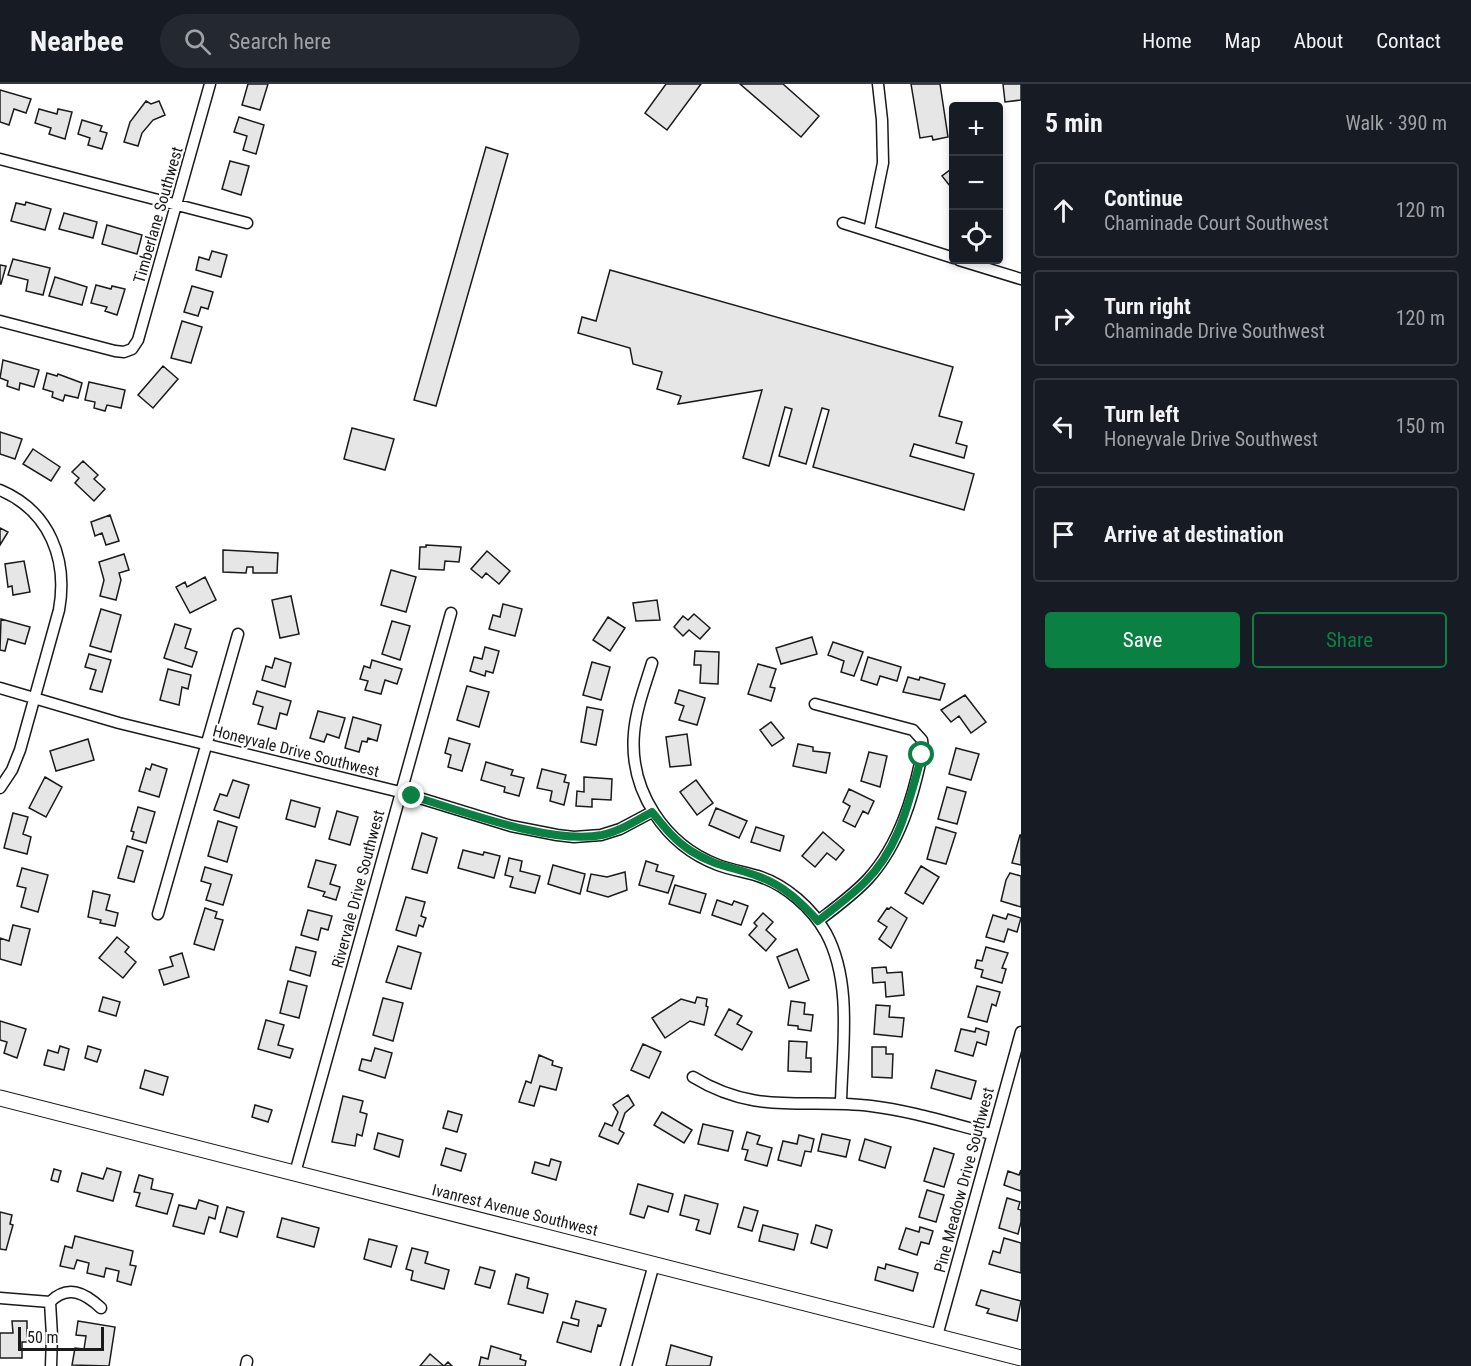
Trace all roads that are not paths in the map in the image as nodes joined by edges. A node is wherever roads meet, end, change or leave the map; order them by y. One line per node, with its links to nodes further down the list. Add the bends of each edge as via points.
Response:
1 (210, 84): 4 (street, Timberlane Southwest)
2 (878, 84): 7 (street, via 883,163)
3 (0, 159): 4 (street)
4 (177, 204): 5 (street); 11 (street, Timberlane Southwest, via 138,340 132,349 115,351)
5 (247, 222)
6 (843, 223): 7 (street)
7 (869, 231): 8 (street)
8 (949, 256)
9 (972, 264): 10 (street)
10 (1021, 279)
11 (0, 321)
12 (0, 490): 17 (street, via 31,511 59,557 63,588 60,610)
13 (451, 614): 21 (street, Rivervale Drive Southwest)
14 (238, 634): 19 (street)
15 (652, 663): 22 (street, via 639,704 633,744 639,781)
16 (0, 688): 17 (street, Honeyvale Drive Southwest)
17 (34, 699): 19 (street, Honeyvale Drive Southwest); 20 (street, via 16,761)
18 (815, 704): 24 (street, via 913,730 922,740 923,749 903,820 890,849 867,881)
19 (207, 744): 21 (street, Honeyvale Drive Southwest); 23 (street)
20 (0, 788)
21 (400, 792): 22 (street, Honeyvale Drive Southwest, via 512,826 567,836 613,832); 30 (street, Rivervale Drive Southwest)
22 (652, 812): 24 (street, via 691,851 715,864 775,884 796,898)
23 (158, 914)
24 (818, 921): 28 (street, via 836,954 842,978)
25 (1021, 1032): 29 (street, Pine Meadow Drive Southwest)
26 (693, 1077): 28 (street, via 724,1093 755,1101 788,1105)
27 (0, 1098): 30 (street, Ivanrest Avenue Southwest)
28 (841, 1103): 29 (street, via 887,1108)
29 (992, 1134): 35 (street, Pine Meadow Drive Southwest)
30 (295, 1173): 31 (street, Ivanrest Avenue Southwest)
31 (654, 1264): 35 (street, Ivanrest Avenue Southwest); 38 (street)
32 (0, 1298): 33 (street)
33 (50, 1302): 34 (street, via 59,1293 74,1292); 37 (street)
34 (101, 1308)
35 (937, 1336): 36 (street, Ivanrest Avenue Southwest)
36 (1011, 1360)
37 (51, 1366)
38 (626, 1366)

